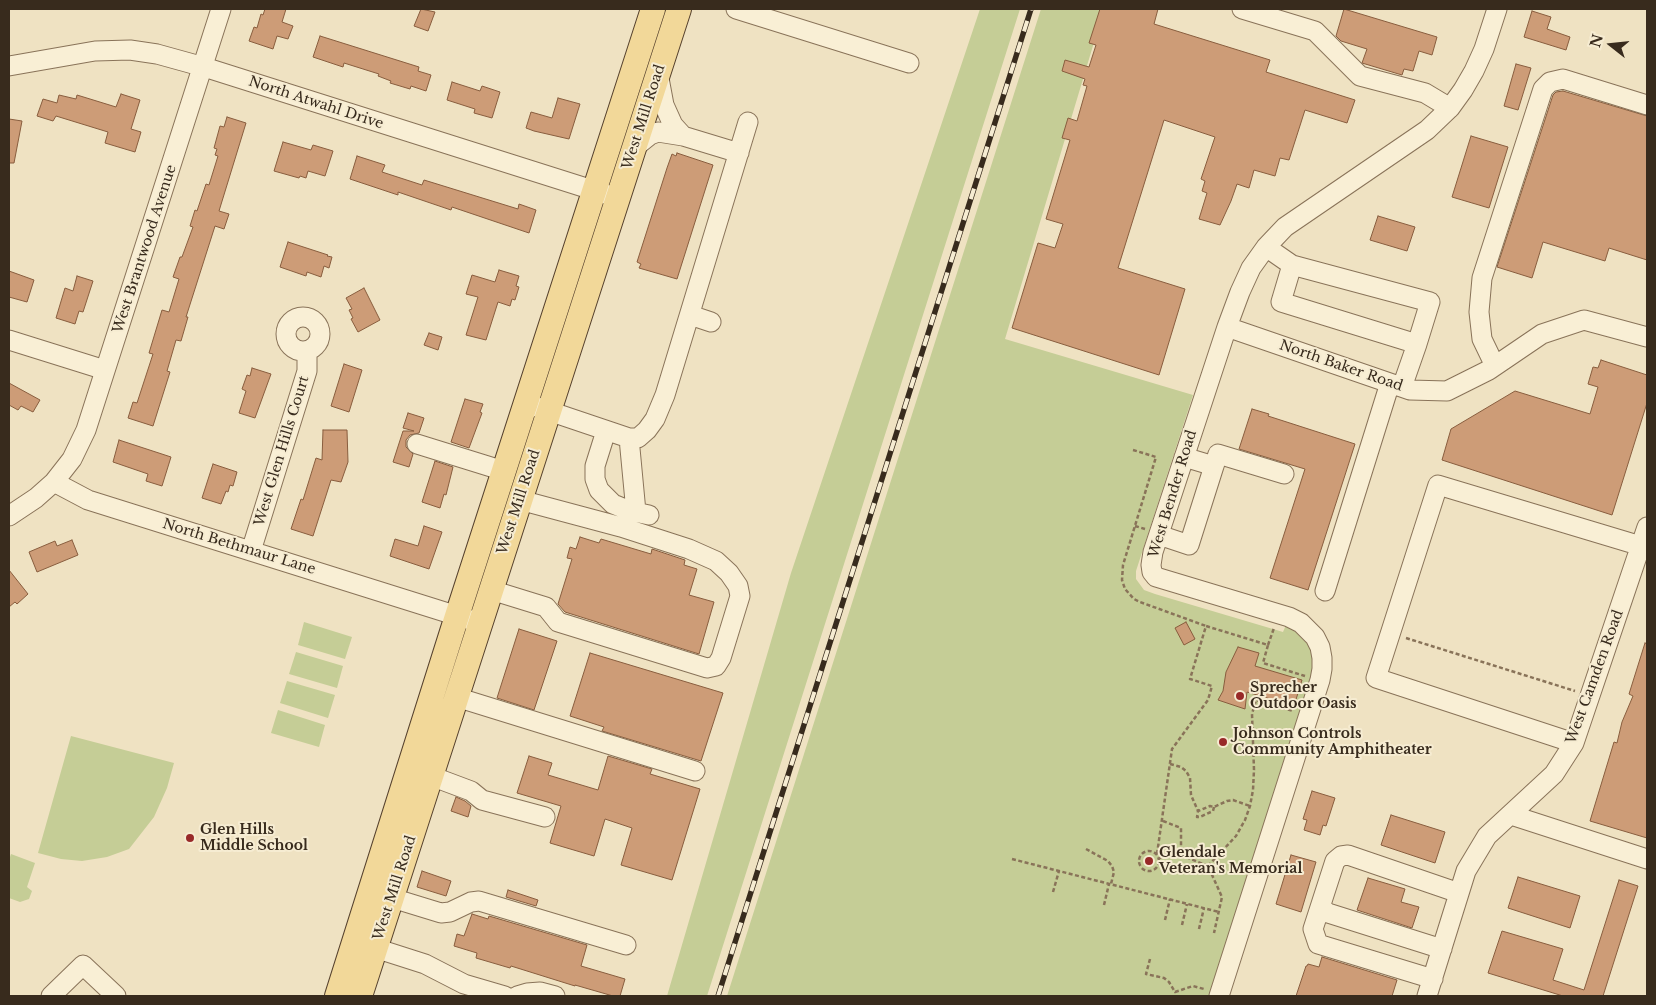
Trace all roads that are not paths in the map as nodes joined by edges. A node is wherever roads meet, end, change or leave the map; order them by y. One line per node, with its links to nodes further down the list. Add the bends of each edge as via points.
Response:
1 (222, 9): 9 (street, West Brantwood Avenue)
2 (653, 9): 17 (main road, West Mill Road)
3 (679, 9): 10 (main road, West Mill Road)
4 (736, 9): 7 (street)
5 (1242, 9): 12 (street, via 1315,31 1360,76 1425,93)
6 (1497, 9): 12 (street, West Bender Road, via 1474,71)
7 (909, 63)
8 (9, 66): 9 (street, North Atwahl Drive, via 95,51 130,50)
9 (204, 67): 17 (street, North Atwahl Drive); 29 (street, West Brantwood Avenue)
10 (658, 73): 14 (street, via 664,105); 15 (main road, West Mill Road)
11 (1647, 105): 28 (street, via 1563,79 1550,82 1543,89 1482,278 1478,312 1482,339)
12 (1450, 108): 19 (street, West Bender Road, via 1427,130 1285,227)
13 (748, 122): 16 (street)
14 (683, 136): 15 (street, via 658,132); 16 (street)
15 (635, 147): 18 (main road, West Mill Road)
16 (739, 154): 21 (street)
17 (594, 190): 18 (street, North Atwahl Drive); 31 (main road, West Mill Road)
18 (618, 198): 32 (main road, West Mill Road, via 602,274)
19 (1266, 247): 20 (street); 23 (street, West Bender Road, via 1251,268)
20 (1292, 265): 26 (street, via 1281,302); 26 (street, via 1430,302)
21 (690, 316): 22 (street); 34 (street, via 655,419 638,438)
22 (711, 322)
23 (1227, 327): 30 (street, North Baker Road); 36 (street, West Bender Road)
24 (1647, 337): 28 (street, North Baker Road, via 1584,320 1542,334)
25 (9, 340): 29 (street)
26 (1417, 344): 30 (street)
27 (307, 351): 46 (street, West Glen Hills Court, via 307,371)
28 (1495, 366): 30 (street, North Baker Road, via 1447,391 1410,390)
29 (105, 370): 40 (street, West Brantwood Avenue, via 86,430 72,459)
30 (1396, 385): 48 (street)
31 (526, 403): 32 (street); 38 (main road, West Mill Road)
32 (549, 411): 33 (street); 41 (main road, West Mill Road)
33 (606, 432): 34 (street); 34 (street, via 596,466 595,479 599,490 613,504 642,514)
34 (629, 438)
35 (417, 444): 38 (street)
36 (1184, 457): 37 (street); 44 (street, West Bender Road)
37 (1214, 466): 39 (street, via 1218,454); 44 (street, via 1189,545)
38 (504, 471): 49 (main road, West Mill Road)
39 (1284, 474)
40 (54, 482): 42 (street); 46 (street, North Bethmaur Lane, via 88,500)
41 (520, 500): 47 (main road, West Mill Road); 47 (street, via 621,527 716,561 738,586 740,596 721,658 716,666 707,668 558,622 546,607)
42 (9, 516)
43 (1647, 528): 45 (street, West Camden Road)
44 (1159, 535): 65 (street, West Bender Road, via 1150,565 1156,576 1289,617 1309,629 1320,647 1322,669 1308,716)
45 (1641, 546): 52 (street, West Camden Road); 52 (street, via 1438,485 1376,678)
46 (252, 551): 49 (street, North Bethmaur Lane)
47 (491, 590): 50 (main road, West Mill Road)
48 (1325, 591)
49 (457, 616): 50 (street, North Bethmaur Lane); 59 (main road, West Mill Road)
50 (480, 623): 51 (main road, West Mill Road)
51 (456, 697): 53 (street); 54 (main road, West Mill Road)
52 (1574, 743): 55 (street, West Camden Road, via 1554,774)
53 (695, 771)
54 (431, 776): 56 (street, via 471,791 482,800); 59 (main road, West Mill Road)
55 (1511, 815): 57 (street); 58 (street, West Camden Road, via 1487,836 1466,871)
56 (545, 817)
57 (1647, 859)
58 (1460, 893): 60 (street, via 1348,855 1336,861); 63 (street, West Camden Road)
59 (381, 895): 61 (street, via 441,913 479,901); 62 (main road, West Mill Road); 68 (main road, West Mill Road)
60 (1324, 910): 63 (street); 64 (street, via 1314,929 1318,944 1408,971)
61 (626, 945)
62 (375, 948): 69 (main road, West Mill Road); 70 (street, via 425,964 464,984)
63 (1442, 949): 64 (street, West Camden Road)
64 (1430, 988)
65 (1213, 993)
66 (52, 996): 67 (street, via 83,965)
67 (116, 996)
68 (337, 996)
69 (360, 996)
70 (505, 996)
71 (517, 996): 72 (street, via 540,992)
72 (555, 996)

